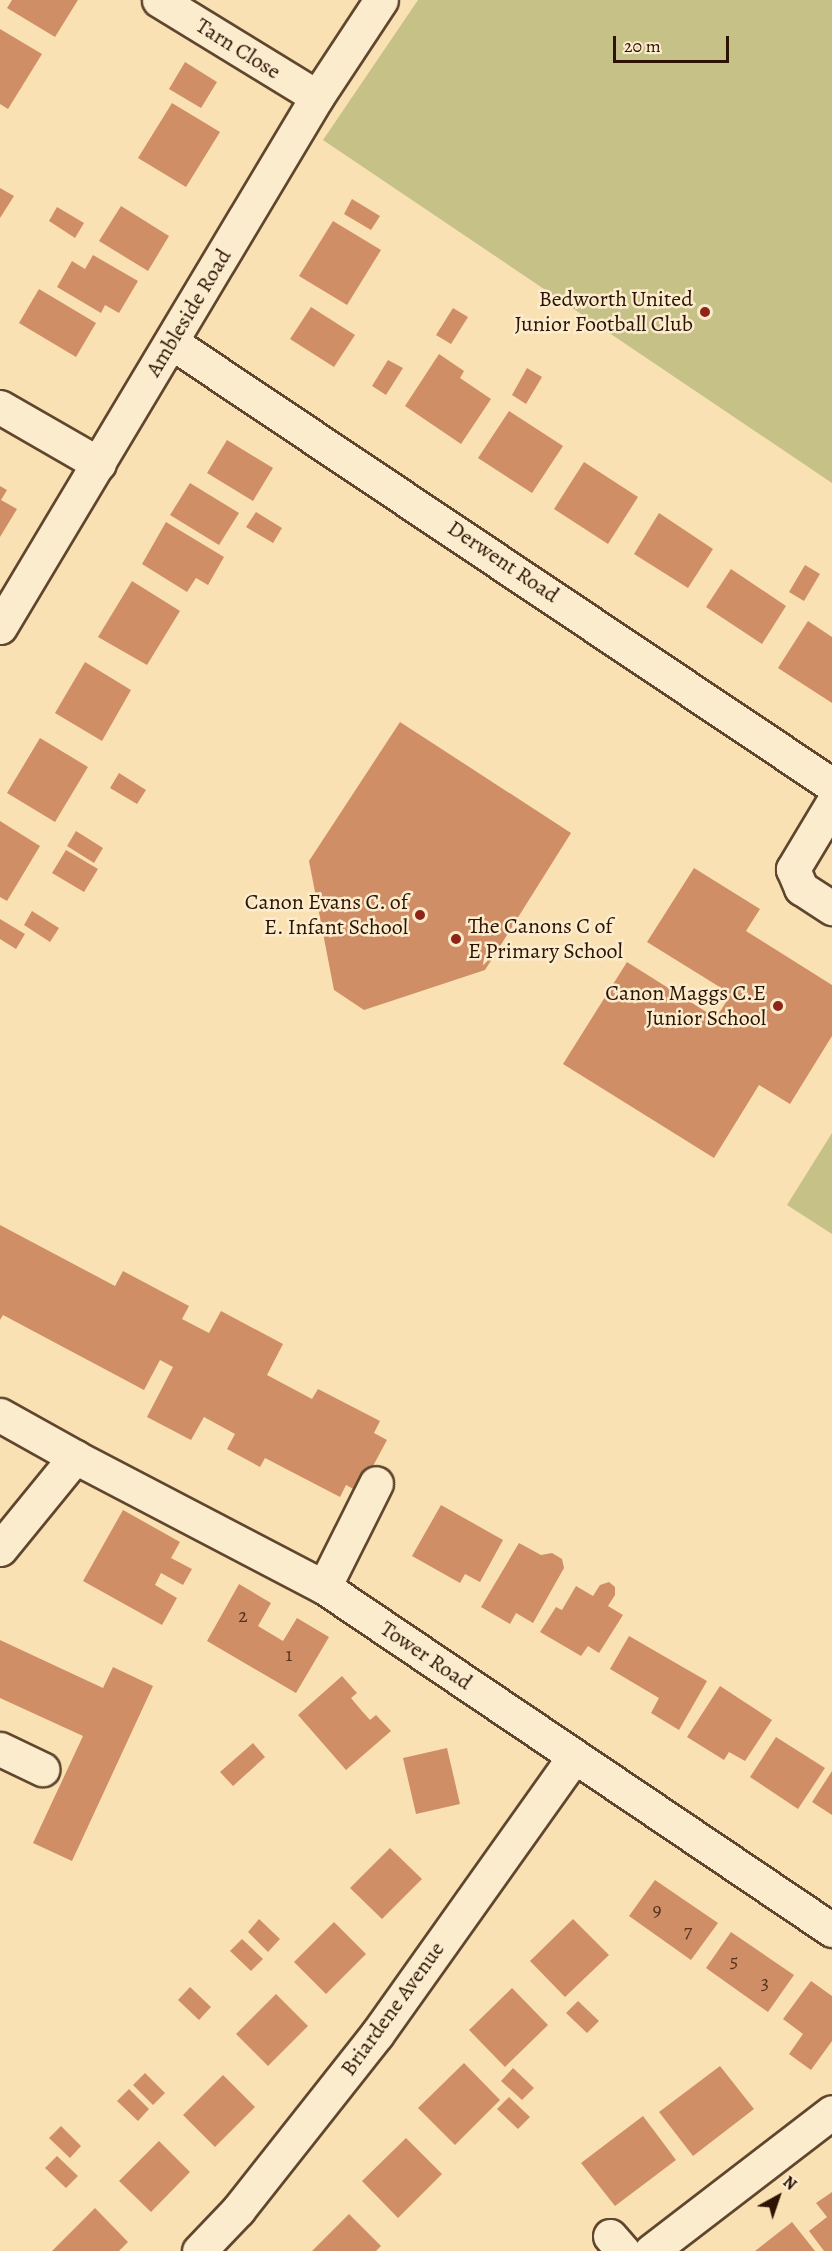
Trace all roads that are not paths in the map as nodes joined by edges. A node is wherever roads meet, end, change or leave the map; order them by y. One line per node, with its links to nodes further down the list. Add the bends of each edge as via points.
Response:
1 (159, 0): 3 (street, Tarn Close)
2 (381, 0): 3 (street, Ambleside Road)
3 (317, 97): 4 (street, Ambleside Road)
4 (171, 342): 6 (street, Ambleside Road); 8 (street, Derwent Road)
5 (0, 406): 6 (street)
6 (99, 464): 7 (street, Ambleside Road)
7 (0, 627)
8 (832, 785)
9 (832, 804): 10 (street, via 793,869 801,888)
10 (832, 908)
11 (0, 1415): 12 (street, Tower Road)
12 (75, 1457): 14 (street); 15 (street, Tower Road)
13 (376, 1483): 15 (street)
14 (0, 1548)
15 (324, 1587): 17 (street, Tower Road)
16 (0, 1749): 18 (street)
17 (574, 1757): 19 (street, Tower Road); 21 (street, Briardene Avenue, via 377,2034 238,2210)
18 (42, 1769)
19 (832, 1930)
20 (832, 2112): 22 (street)
21 (199, 2251)
22 (651, 2251)

